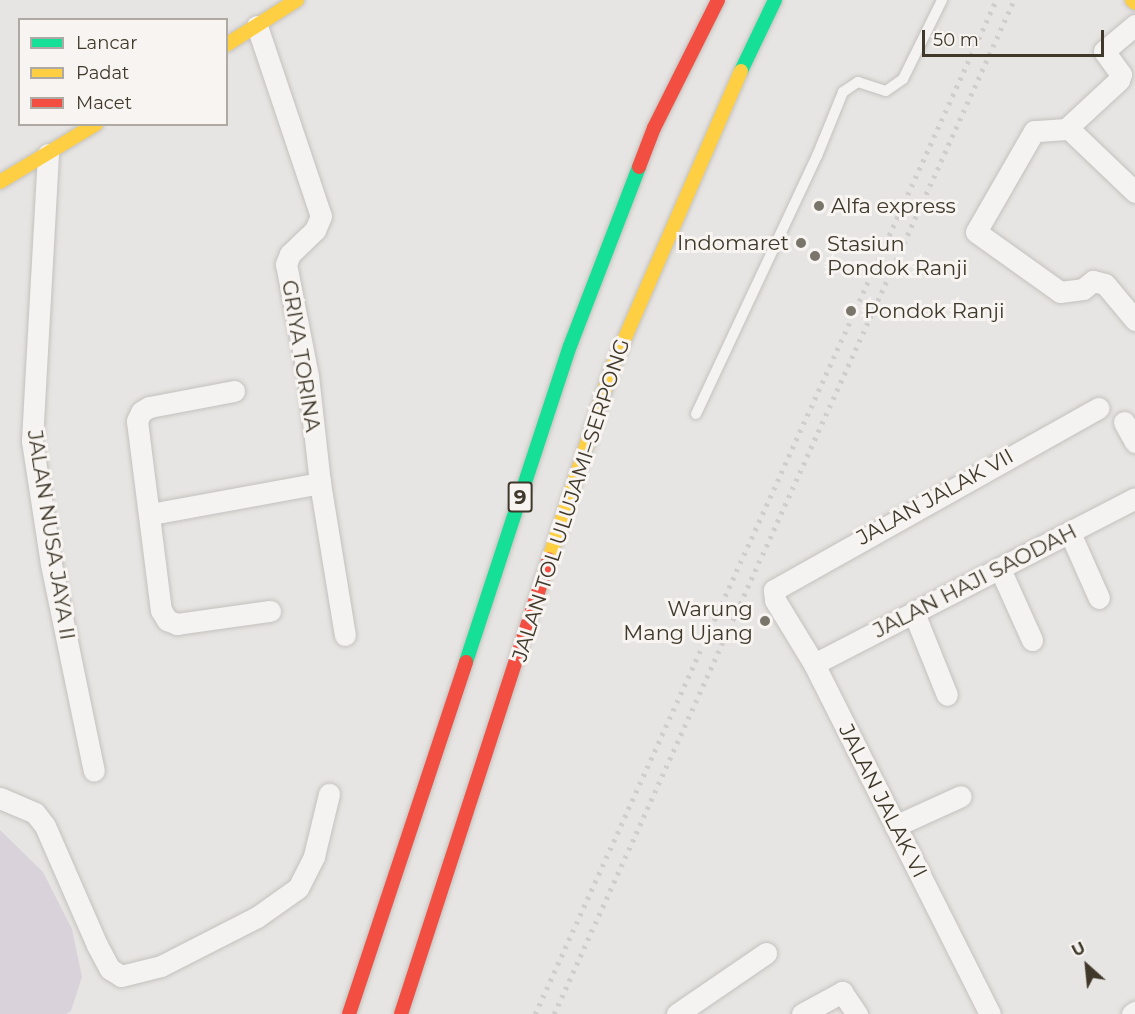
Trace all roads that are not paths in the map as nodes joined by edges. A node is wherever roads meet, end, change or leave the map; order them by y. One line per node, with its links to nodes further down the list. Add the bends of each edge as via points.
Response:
1 (297, 0): 6 (main road)
2 (718, 0): 38 (main road, 9, via 654,128 570,346)
3 (775, 0): 39 (main road, JALAN TOL ULUJAMI–SERPONG / 9, via 703,152 611,370)
4 (942, 0): 16 (lane, via 903,79 886,91 858,82 843,92)
5 (1135, 24): 9 (street, via 1104,51 1120,74 1119,80)
6 (257, 27): 7 (main road); 19 (street, GRIYA TORINA, via 321,216 315,230 290,254 286,264 308,376)
7 (228, 44)
8 (93, 126): 10 (main road)
9 (1068, 128): 12 (street); 13 (street, via 1034,131 976,232 982,240 1060,292 1083,289 1093,281 1105,284)
10 (48, 153): 11 (main road); 32 (street, JALAN NUSA JAYA II, via 32,441 51,564)
11 (0, 182)
12 (1135, 192)
13 (1135, 320)
14 (234, 391): 21 (street, via 141,412 137,421)
15 (1098, 408): 24 (street, JALAN JALAK VII)
16 (696, 414)
17 (1124, 422): 18 (street)
18 (1135, 442)
19 (320, 483): 21 (street); 28 (street, GRIYA TORINA)
20 (1135, 498): 22 (street, JALAN HAJI SAODAH)
21 (151, 514): 26 (street, via 161,610 167,620 177,624)
22 (1070, 533): 23 (street, JALAN HAJI SAODAH); 25 (street)
23 (1000, 568): 27 (street, JALAN HAJI SAODAH); 29 (street)
24 (774, 590): 30 (street, JALAN JALAK VI, via 775,600)
25 (1099, 598)
26 (270, 611)
27 (914, 613): 30 (street, JALAN HAJI SAODAH); 31 (street)
28 (345, 635)
29 (1032, 640)
30 (814, 664): 36 (street, JALAN JALAK VI)
31 (947, 694)
32 (94, 771)
33 (329, 794): 35 (street, via 314,856 298,888 257,917 161,966 121,976 110,969 97,945 45,826 35,813)
34 (961, 796): 36 (street)
35 (0, 798)
36 (895, 826): 43 (street, JALAN JALAK VI)
37 (766, 953): 40 (street)
38 (349, 1014)
39 (400, 1014)
40 (677, 1014)
41 (802, 1014): 42 (street, via 842,992)
42 (857, 1014)
43 (990, 1014)

